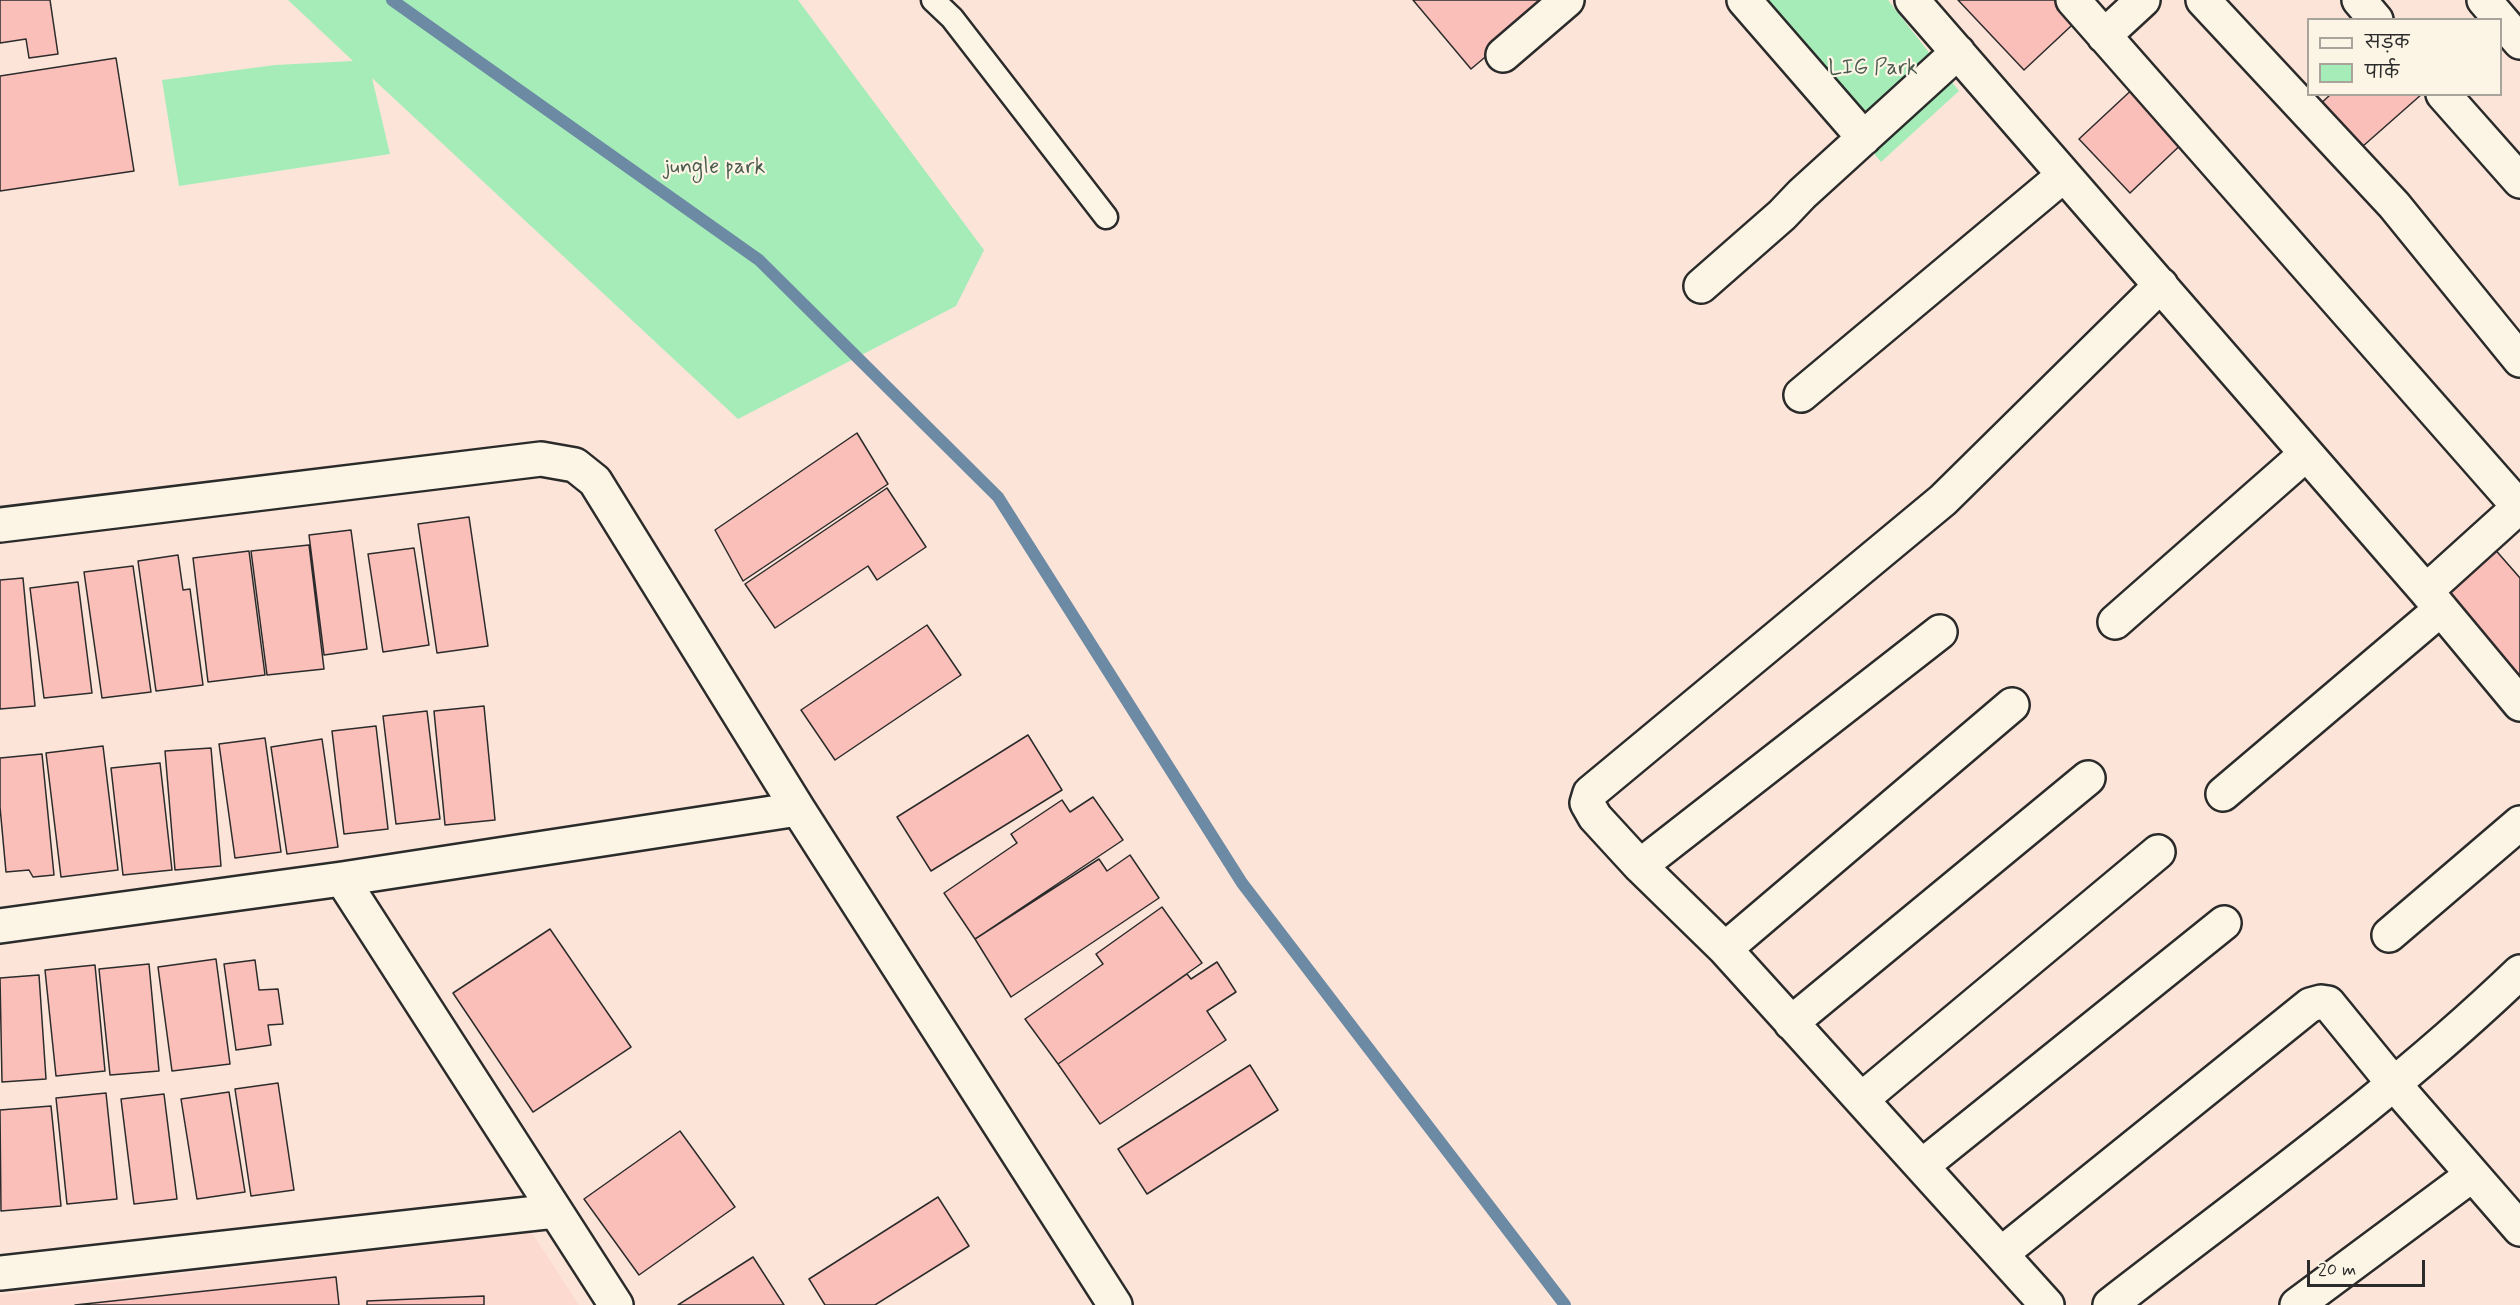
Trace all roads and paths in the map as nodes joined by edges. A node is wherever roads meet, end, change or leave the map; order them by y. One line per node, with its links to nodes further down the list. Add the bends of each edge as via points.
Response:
1 (933, 0): 21 (lane, via 952,18)
2 (1567, 0): 16 (street)
3 (1744, 0): 18 (street)
4 (1912, 0): 15 (street)
5 (2073, 0): 13 (street)
6 (2143, 0): 13 (street)
7 (2203, 0): 24 (street, via 2394,205)
8 (2359, 0): 10 (street)
9 (2484, 0): 11 (street)
10 (2374, 18)
11 (2499, 18)
12 (2502, 21): 14 (street)
13 (2104, 36): 27 (street)
14 (2520, 42)
15 (1958, 52): 18 (street); 19 (street)
16 (1503, 55)
17 (2445, 96): 20 (street)
18 (1864, 138): 23 (street)
19 (2064, 175): 22 (street); 25 (street)
20 (2520, 181)
21 (1106, 217)
22 (2161, 285): 26 (street); 39 (street, via 1943,500 1590,793 1587,803 1595,818)
23 (1701, 286)
24 (2520, 360)
25 (1801, 395)
26 (2306, 454): 29 (street); 30 (street)
27 (2520, 507): 29 (street)
28 (0, 525): 36 (street, via 541,459 575,465 595,480)
29 (2434, 600): 32 (street); 35 (street)
30 (2115, 622)
31 (1940, 632): 39 (street)
32 (2520, 704)
33 (2012, 705): 44 (street)
34 (2088, 778): 46 (street)
35 (2223, 795)
36 (798, 809): 40 (street); 56 (street)
37 (2520, 823): 43 (street)
38 (2158, 852): 48 (street)
39 (1640, 866): 44 (street)
40 (342, 879): 42 (street); 51 (street)
41 (2224, 923): 49 (street)
42 (0, 926)
43 (2389, 935)
44 (1725, 949): 46 (street)
45 (2520, 972): 47 (street, via 2463,1027)
46 (1791, 1023): 48 (street)
47 (2394, 1084): 50 (street); 53 (street, via 2328,1003 2310,1005); 58 (street)
48 (1862, 1099): 49 (street)
49 (1922, 1166): 53 (street)
50 (2472, 1175): 52 (street); 59 (street)
51 (555, 1211): 54 (street); 55 (street)
52 (2518, 1221)
53 (2001, 1254): 57 (street)
54 (0, 1273)
55 (616, 1305)
56 (1115, 1305)
57 (2047, 1305)
58 (2110, 1305)
59 (2298, 1305)

